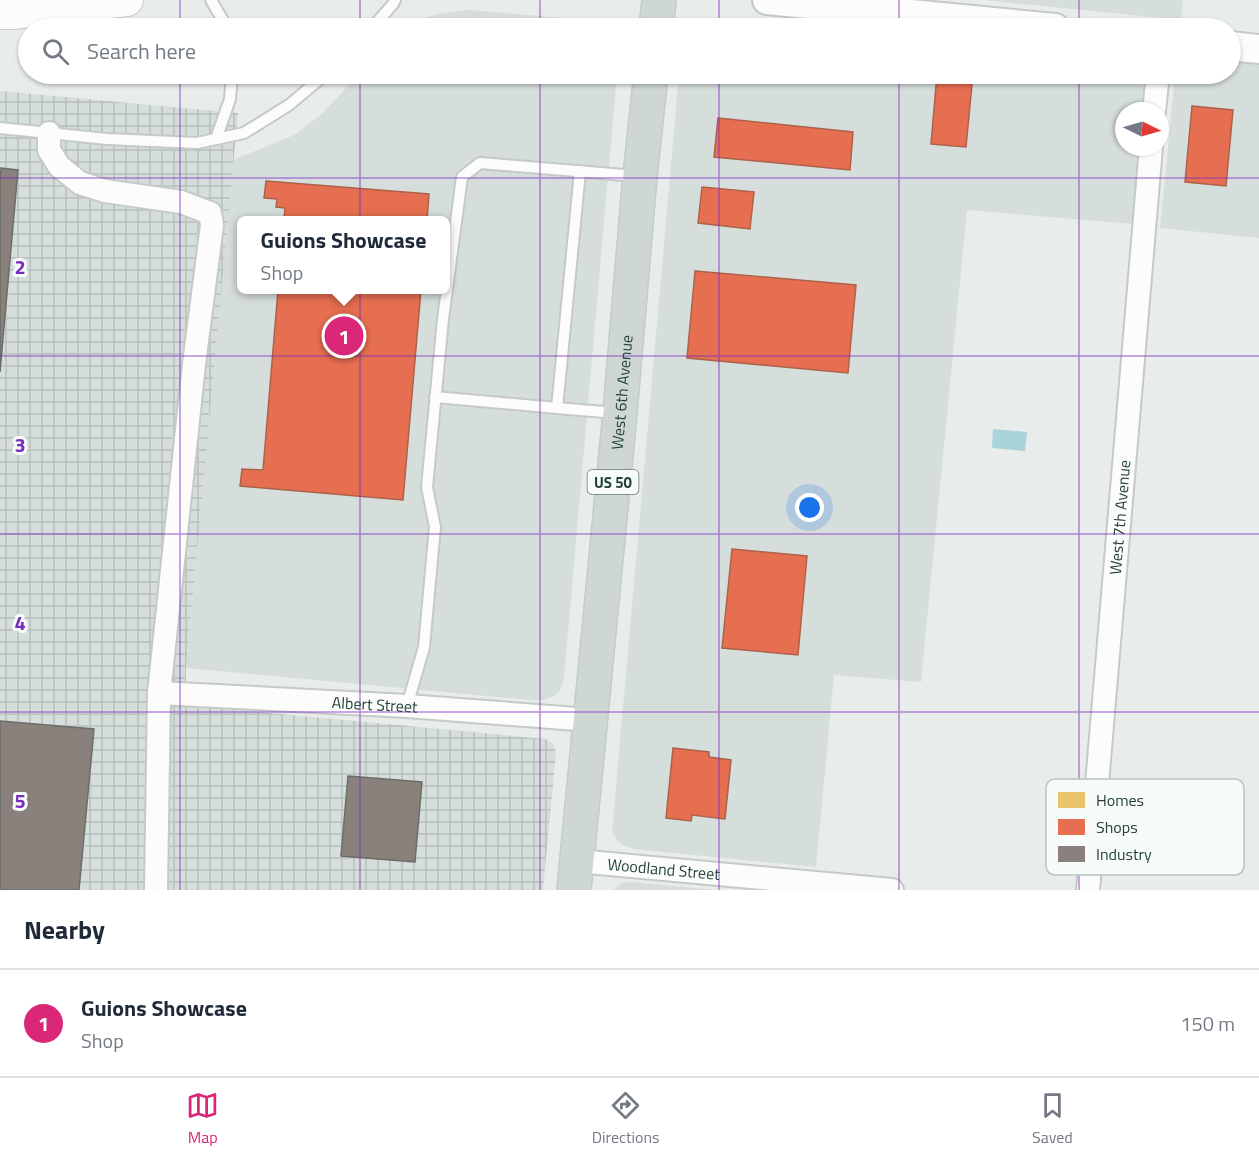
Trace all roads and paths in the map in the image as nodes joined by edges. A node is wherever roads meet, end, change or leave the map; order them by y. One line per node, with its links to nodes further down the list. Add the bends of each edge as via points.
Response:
1 (211, 0): 7 (lane)
2 (395, 0): 8 (lane)
3 (658, 0): 9 (main road)
4 (766, 0): 10 (street)
5 (113, 2): 6 (main road)
6 (0, 13)
7 (222, 18)
8 (380, 18)
9 (657, 18)
10 (952, 18)
11 (1241, 47): 12 (street)
12 (1259, 49)
13 (231, 84): 20 (lane)
14 (314, 84): 20 (lane, via 244,133)
15 (650, 84): 23 (main road, West 6th Avenue / US 50)
16 (1157, 84): 17 (street)
17 (1155, 102)
18 (0, 128): 19 (lane)
19 (49, 133): 20 (lane, via 197,143); 29 (street, via 49,150 59,166 80,183 105,191 181,202 210,213 212,225)
20 (216, 139)
21 (1150, 156): 32 (street, West 7th Avenue)
22 (580, 171): 23 (lane); 24 (lane, via 480,164 462,177); 27 (lane)
23 (640, 176): 28 (main road, West 6th Avenue / US 50)
24 (450, 267)
25 (446, 294): 26 (lane)
26 (435, 397): 27 (lane); 30 (lane, via 427,487 435,527 424,647)
27 (557, 408): 28 (lane)
28 (620, 413): 31 (main road, West 6th Avenue / US 50)
29 (159, 693): 30 (street, Albert Street); 35 (street)
30 (407, 706): 31 (street, Albert Street)
31 (590, 720): 33 (main road, West 6th Avenue / US 50)
32 (1097, 779)
33 (576, 875): 36 (street, Woodland Street)
34 (1089, 875): 37 (street, West 7th Avenue)
35 (156, 890)
36 (892, 890)
37 (1088, 890)

